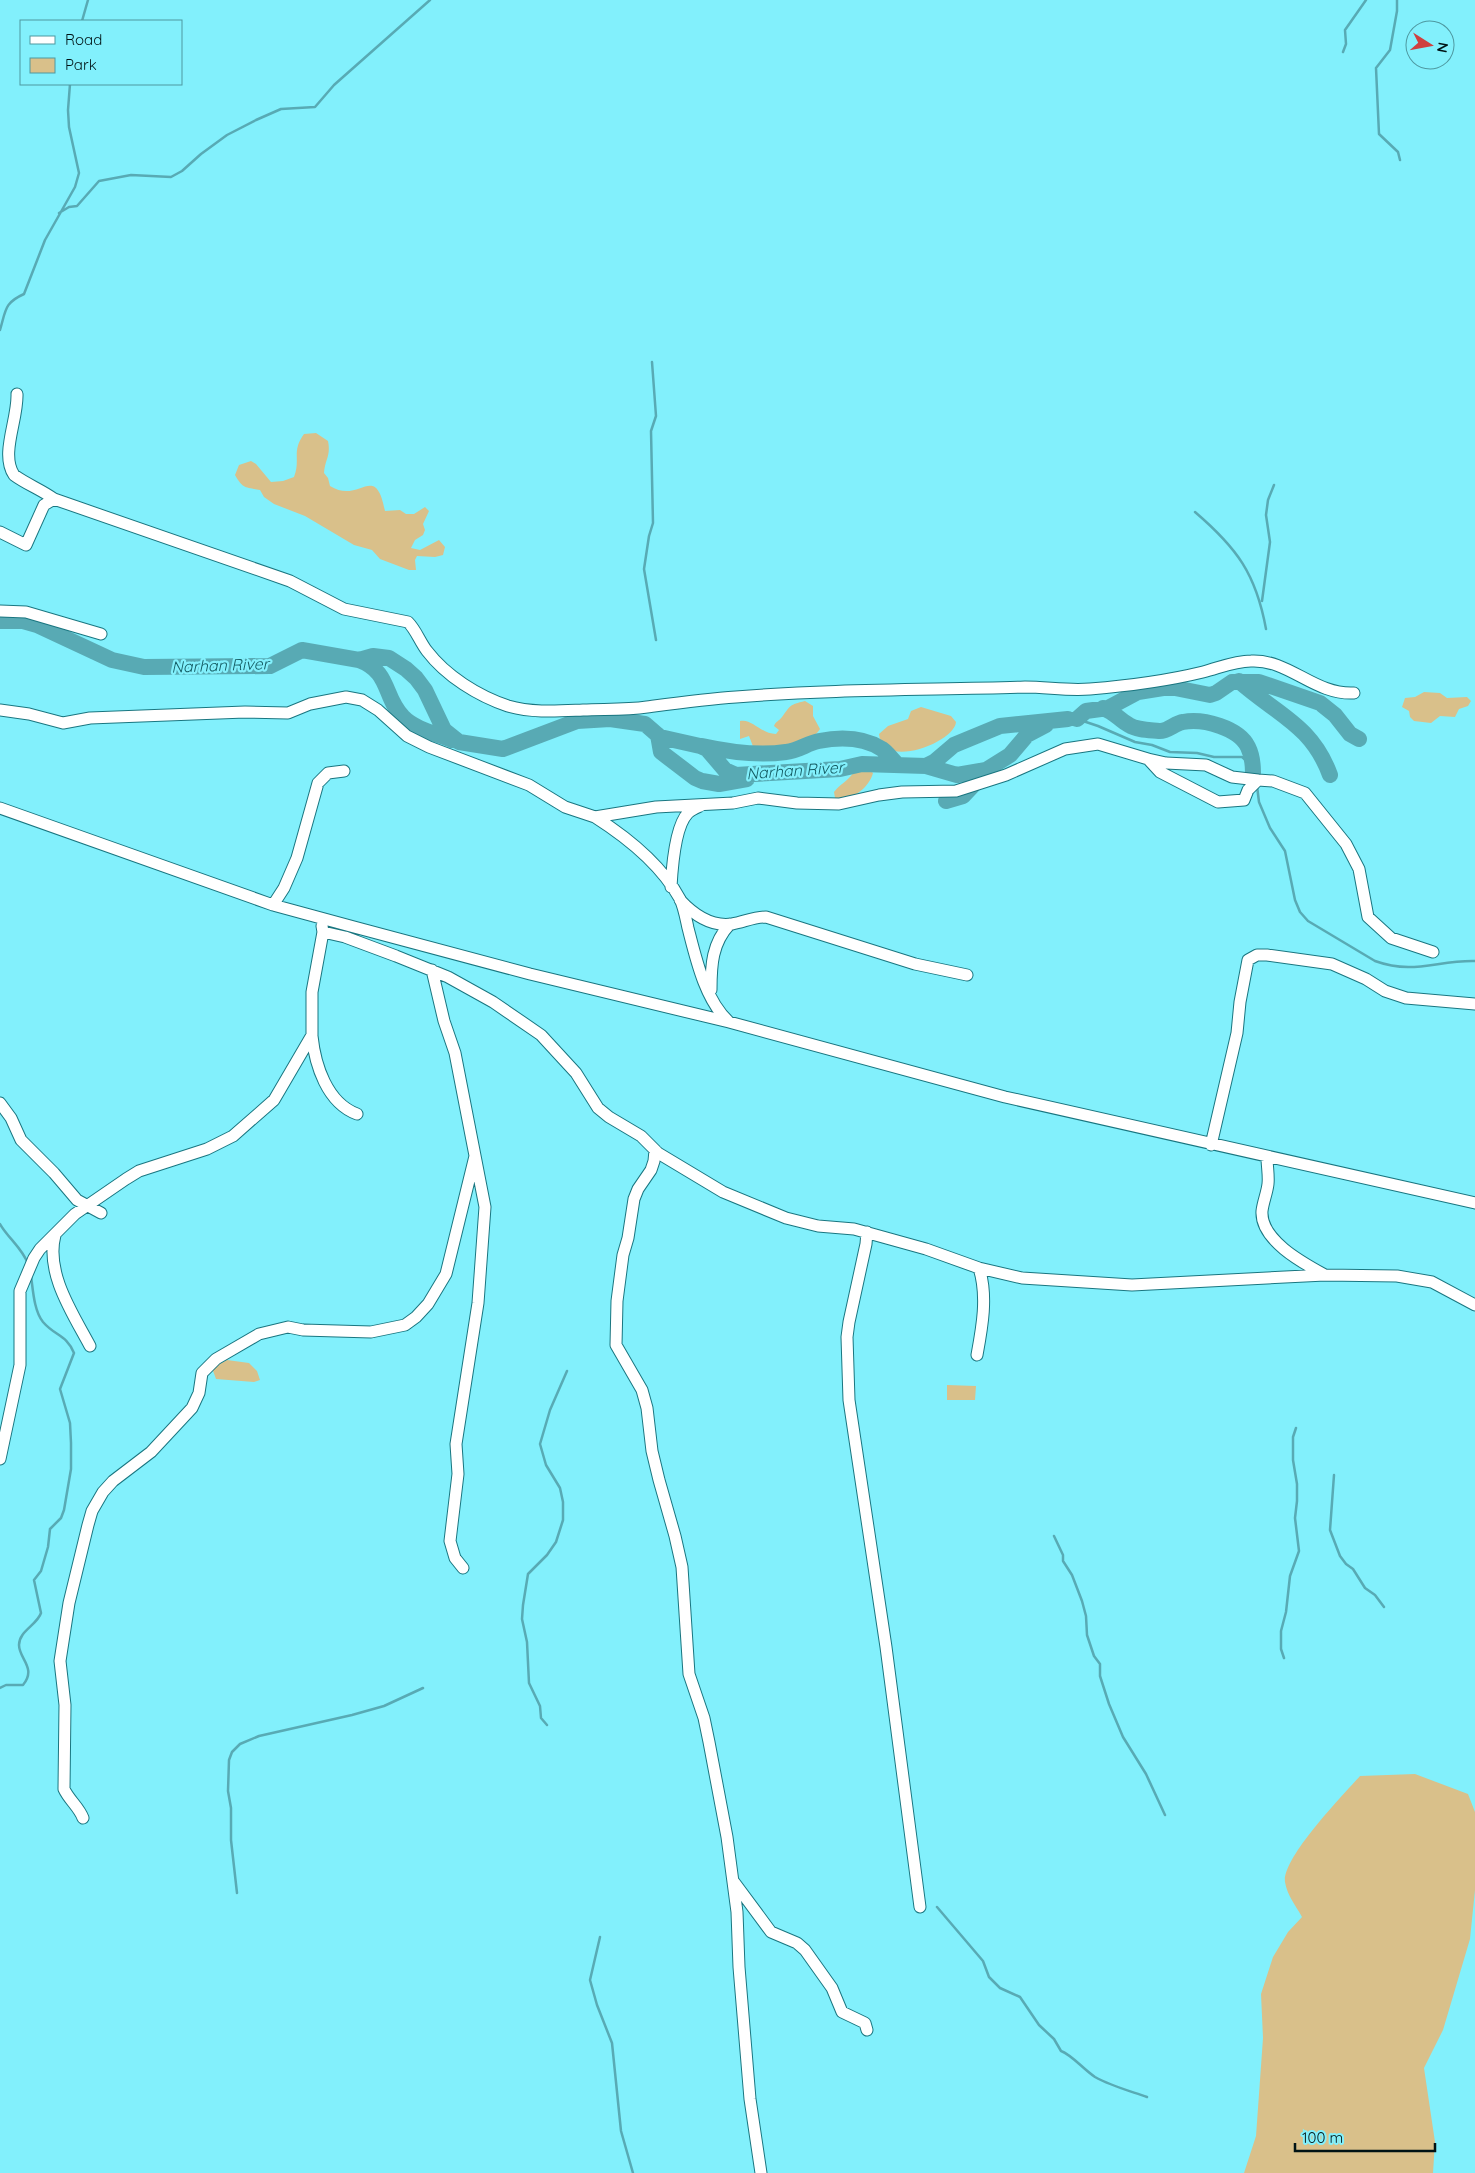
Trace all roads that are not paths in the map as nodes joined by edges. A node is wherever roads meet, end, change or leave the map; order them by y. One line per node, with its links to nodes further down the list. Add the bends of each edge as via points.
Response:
1 (17, 394): 2 (street, via 3,458 16,476)
2 (54, 499): 3 (street, via 44,505 26,544); 6 (street, via 290,581 344,609 408,622 437,662 454,678 489,698 531,710 645,708 713,698 828,690 1029,687 1087,690 1162,680 1253,660 1278,665 1327,691)
3 (0, 532)
4 (0, 611): 5 (street, via 26,612)
5 (101, 634)
6 (1354, 693)
7 (0, 710): 13 (street, via 63,723 90,718 288,713 310,704 346,697 362,700 407,736 428,747 529,785 565,807)
8 (1148, 759): 10 (street, via 1206,765 1232,777); 10 (street, via 1160,772 1218,802 1244,800); 11 (street, via 1108,746 1082,745 1065,749 1006,775 956,790 902,792 839,804 796,804 758,798)
9 (344, 770): 16 (street, via 328,773 318,784 297,858)
10 (1258, 780): 20 (street, via 1305,793 1346,844 1359,868 1368,917 1391,938)
11 (704, 804): 13 (street, via 656,807); 14 (street, via 688,813 682,824)
12 (0, 808): 16 (street)
13 (595, 817): 14 (street, via 647,856)
14 (672, 887): 15 (street)
15 (680, 900): 18 (street, via 702,918); 23 (street)
16 (273, 905): 17 (street)
17 (320, 917): 19 (street); 25 (street)
18 (730, 924): 22 (street, via 754,917 766,918 915,964); 23 (street, via 722,932 715,948)
19 (323, 932): 21 (street); 26 (street, via 312,992)
20 (1433, 952)
21 (432, 970): 30 (street, via 492,1002 541,1035 576,1073 598,1108 641,1136); 31 (street, via 455,1053)
22 (967, 975)
23 (712, 997): 25 (street, via 721,1015)
24 (1475, 1004): 29 (street, via 1406,998 1332,964 1257,955 1248,960 1237,1033)
25 (729, 1022): 29 (street, via 1004,1097)
26 (312, 1035): 28 (street, via 317,1066 327,1087 348,1110); 34 (street, via 274,1100 233,1136 207,1149 139,1172)
27 (0, 1102): 34 (street, via 20,1140 77,1200)
28 (358, 1114)
29 (1211, 1145): 32 (street)
30 (654, 1150): 36 (street, via 715,1188 755,1207 818,1226); 46 (street, via 651,1170 634,1199 623,1255 616,1345 642,1390 654,1460 682,1567 689,1674 704,1718)
31 (475, 1156): 44 (street, via 484,1220 478,1303 456,1444 458,1474 450,1541 455,1558); 45 (street, via 446,1274 428,1304 416,1316 405,1325 371,1332 288,1327 259,1334 216,1359 202,1373 199,1393 192,1408 151,1452 103,1492 88,1525 60,1661 64,1705 64,1789)
32 (1267, 1157): 33 (street); 39 (street, via 1268,1183 1263,1223 1286,1251)
33 (1475, 1203)
34 (87, 1206): 35 (street); 37 (street)
35 (101, 1213)
36 (867, 1232): 38 (street); 47 (street, via 848,1322 849,1400)
37 (55, 1235): 41 (street, via 52,1244 56,1274); 43 (street, via 40,1248 20,1291 20,1365)
38 (979, 1268): 39 (street, via 1022,1278 1132,1285); 42 (street, via 983,1317)
39 (1325, 1275): 40 (street, via 1397,1276 1432,1282)
40 (1475, 1305)
41 (90, 1346)
42 (977, 1355)
43 (0, 1459)
44 (463, 1568)
45 (83, 1818)
46 (733, 1880): 48 (street, via 771,1932 805,1950 832,1988 842,2012 865,2023); 49 (street, via 740,1937 739,1967 750,2099)
47 (920, 1907)
48 (868, 2030)
49 (760, 2172)

